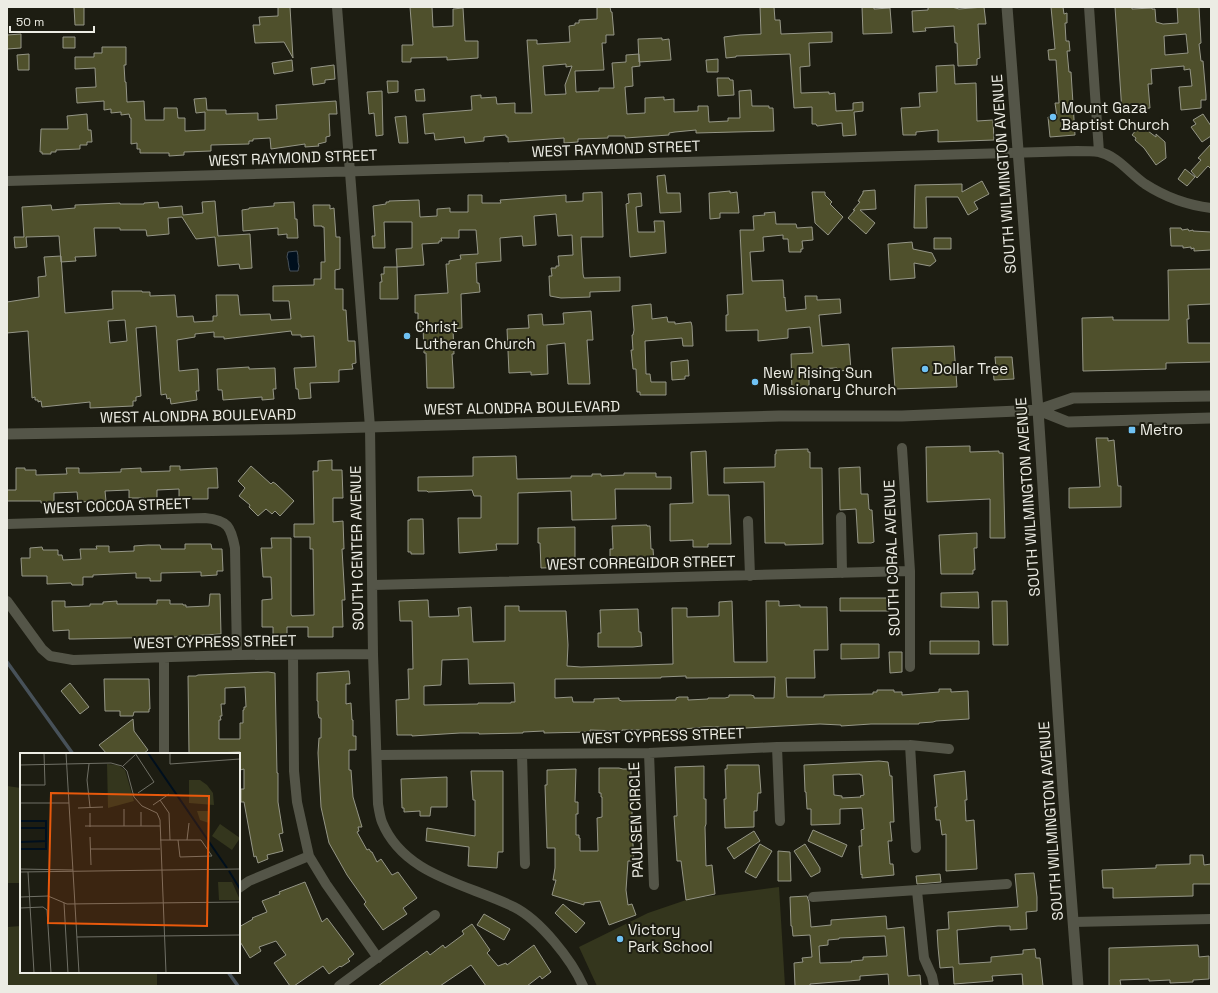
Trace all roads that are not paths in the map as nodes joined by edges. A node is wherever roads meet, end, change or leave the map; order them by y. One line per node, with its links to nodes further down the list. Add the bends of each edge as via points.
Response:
1 (337, 7): 6 (street, SOUTH CENTER AVENUE)
2 (1007, 7): 5 (main road, SOUTH WILMINGTON AVENUE)
3 (1088, 7): 4 (street)
4 (1099, 152): 5 (street, WEST RAYMOND STREET); 8 (street, WEST RAYMOND STREET, via 1110,156 1165,196 1195,206)
5 (1017, 153): 6 (street, WEST RAYMOND STREET); 10 (main road, SOUTH WILMINGTON AVENUE)
6 (350, 172): 7 (street, WEST RAYMOND STREET); 12 (street, SOUTH CENTER AVENUE)
7 (7, 181)
8 (1211, 208)
9 (1211, 396): 10 (main road, WEST ALONDRA BOULEVARD, via 1073,398)
10 (1038, 410): 11 (main road, WEST ALONDRA BOULEVARD, via 1068,422); 12 (main road, WEST ALONDRA BOULEVARD, via 902,416 779,416); 46 (main road, SOUTH WILMINGTON AVENUE)
11 (1211, 418)
12 (370, 427): 13 (main road, WEST ALONDRA BOULEVARD); 21 (street, SOUTH CENTER AVENUE)
13 (7, 434)
14 (902, 448): 18 (street, SOUTH CORAL AVENUE)
15 (841, 517): 19 (street)
16 (748, 521): 20 (street)
17 (7, 524): 24 (street, WEST COCOA STREET, via 205,518 217,519 227,524 235,548)
18 (910, 571): 19 (street, WEST CORREGIDOR STREET); 27 (street, SOUTH CORAL AVENUE)
19 (842, 573): 20 (street, WEST CORREGIDOR STREET)
20 (750, 576): 21 (street, WEST CORREGIDOR STREET)
21 (373, 585): 23 (street, SOUTH CENTER AVENUE)
22 (7, 601): 26 (street, WEST CYPRESS STREET, via 50,656 72,660)
23 (373, 654): 25 (street, WEST CYPRESS STREET); 34 (street, SOUTH CENTER AVENUE)
24 (237, 655): 25 (street, WEST CYPRESS STREET); 26 (street, WEST CYPRESS STREET)
25 (293, 655): 37 (street, via 294,771 297,802)
26 (164, 658): 31 (street)
27 (910, 667)
28 (910, 744): 29 (street, WEST CYPRESS STREET); 30 (street, WEST CYPRESS STREET); 36 (street)
29 (777, 747): 32 (street, WEST CYPRESS STREET); 35 (street)
30 (949, 749)
31 (164, 753)
32 (649, 753): 33 (street, WEST CYPRESS STREET); 40 (street, PAULSEN CIRCLE)
33 (522, 754): 34 (street, WEST CYPRESS STREET); 38 (street)
34 (377, 755): 49 (street, SOUTH CENTER AVENUE, via 378,804 382,822 390,838 403,853 420,866 445,879 515,907 548,935 578,974)
35 (780, 822)
36 (916, 848)
37 (309, 856): 41 (street, via 249,881); 47 (street)
38 (525, 864)
39 (1008, 884): 42 (street)
40 (654, 885)
41 (240, 887)
42 (917, 891): 43 (street); 50 (street, via 924,958)
43 (813, 898)
44 (435, 916): 47 (street)
45 (1211, 919): 46 (street)
46 (1073, 922): 51 (main road, SOUTH WILMINGTON AVENUE)
47 (378, 958): 48 (street)
48 (339, 986)
49 (583, 986)
50 (934, 986)
51 (1078, 986)

